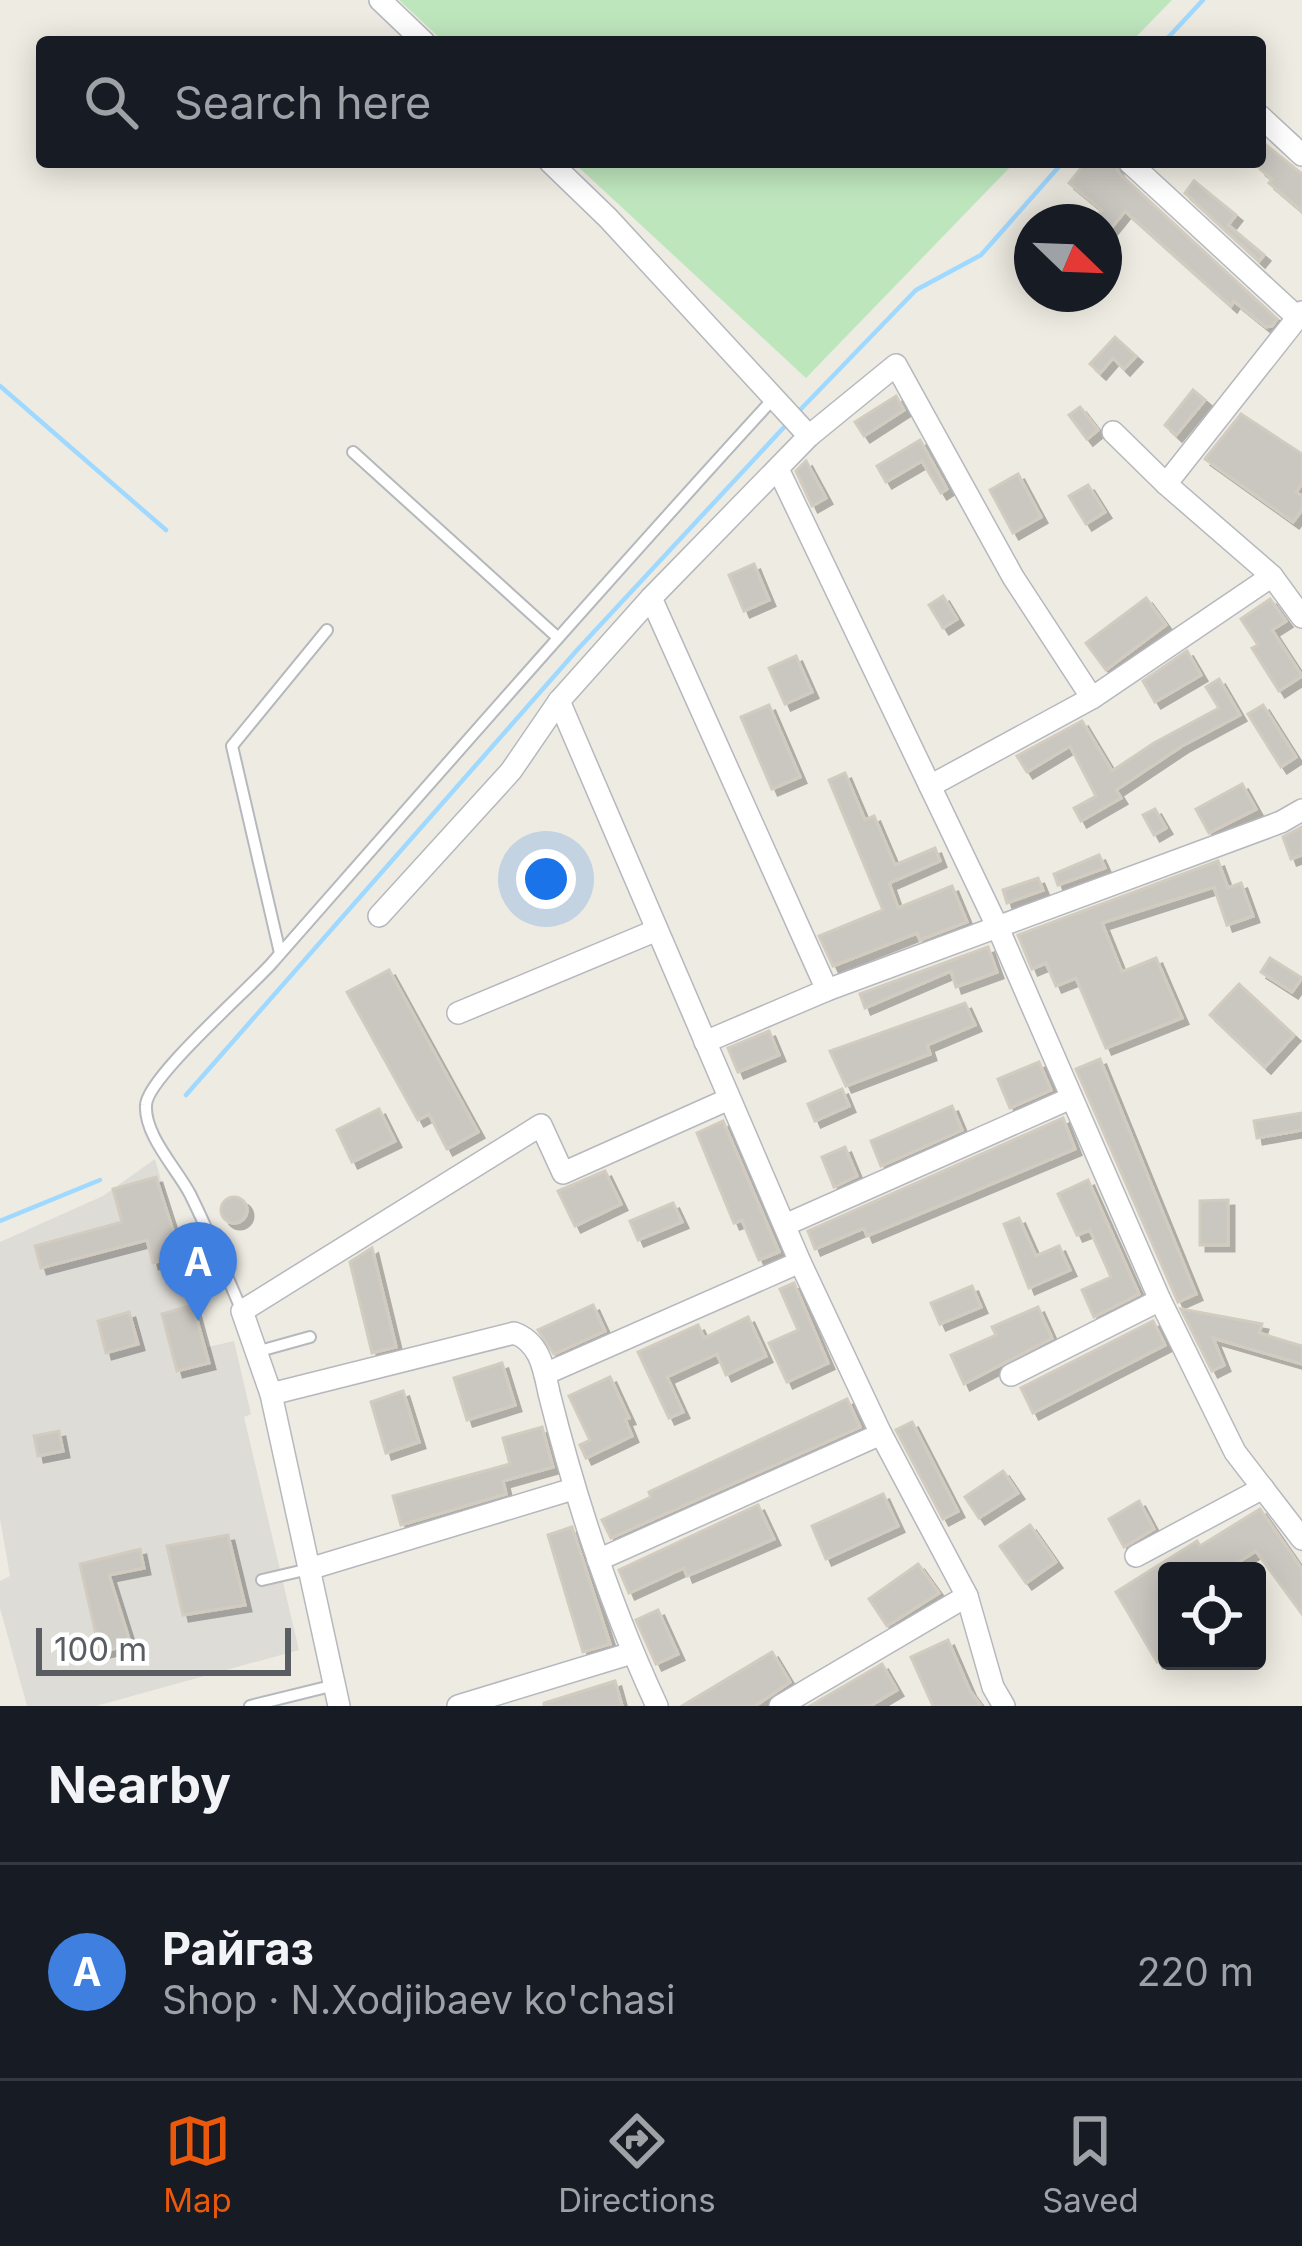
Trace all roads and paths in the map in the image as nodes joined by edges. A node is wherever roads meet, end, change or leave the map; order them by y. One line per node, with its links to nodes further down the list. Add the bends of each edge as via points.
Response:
1 (380, 0): 2 (street)
2 (418, 36)
3 (1266, 121): 4 (street)
4 (1302, 154)
5 (556, 168): 8 (street)
6 (1136, 168): 7 (street)
7 (1300, 315): 12 (street)
8 (792, 418): 11 (street); 17 (lane); 18 (street, via 896,365 1013,577)
9 (1113, 431): 12 (street)
10 (352, 452): 17 (lane)
11 (778, 469): 14 (street); 20 (street)
12 (1166, 484): 13 (street)
13 (1272, 576): 15 (street); 18 (street)
14 (651, 598): 19 (street); 26 (street)
15 (1302, 616)
16 (327, 630): 25 (lane, via 232,746)
17 (556, 636): 25 (lane)
18 (1092, 698): 20 (street)
19 (559, 700): 22 (street, via 511,772); 24 (street)
20 (930, 786): 23 (street)
21 (1302, 810): 23 (street)
22 (380, 916)
23 (998, 928): 26 (street); 29 (street)
24 (657, 930): 27 (street); 28 (street)
25 (280, 953): 34 (lane, via 178,1059 145,1109)
26 (827, 990): 28 (street)
27 (458, 1012)
28 (705, 1042): 30 (street)
29 (1071, 1098): 31 (street); 33 (street)
30 (729, 1099): 31 (street); 34 (street, via 563,1173 541,1125)
31 (785, 1225): 32 (street)
32 (800, 1262): 37 (street); 40 (street)
33 (1160, 1300): 38 (street); 41 (street, via 1235,1452)
34 (242, 1311): 36 (street)
35 (310, 1336): 36 (lane)
36 (256, 1352): 39 (street)
37 (545, 1374): 39 (street, via 534,1346 514,1333); 42 (street)
38 (1011, 1375)
39 (271, 1394): 46 (street)
40 (881, 1434): 45 (street); 48 (street)
41 (1263, 1488): 43 (street); 44 (street)
42 (573, 1489): 45 (street); 46 (street)
43 (1302, 1539)
44 (1136, 1556)
45 (598, 1559): 49 (street)
46 (309, 1569): 47 (lane); 50 (street)
47 (262, 1580)
48 (967, 1597): 54 (street); 55 (street)
49 (632, 1653): 52 (street); 53 (street)
50 (337, 1695): 51 (lane)
51 (250, 1706)
52 (458, 1706)
53 (657, 1706)
54 (780, 1706)
55 (1004, 1706)

